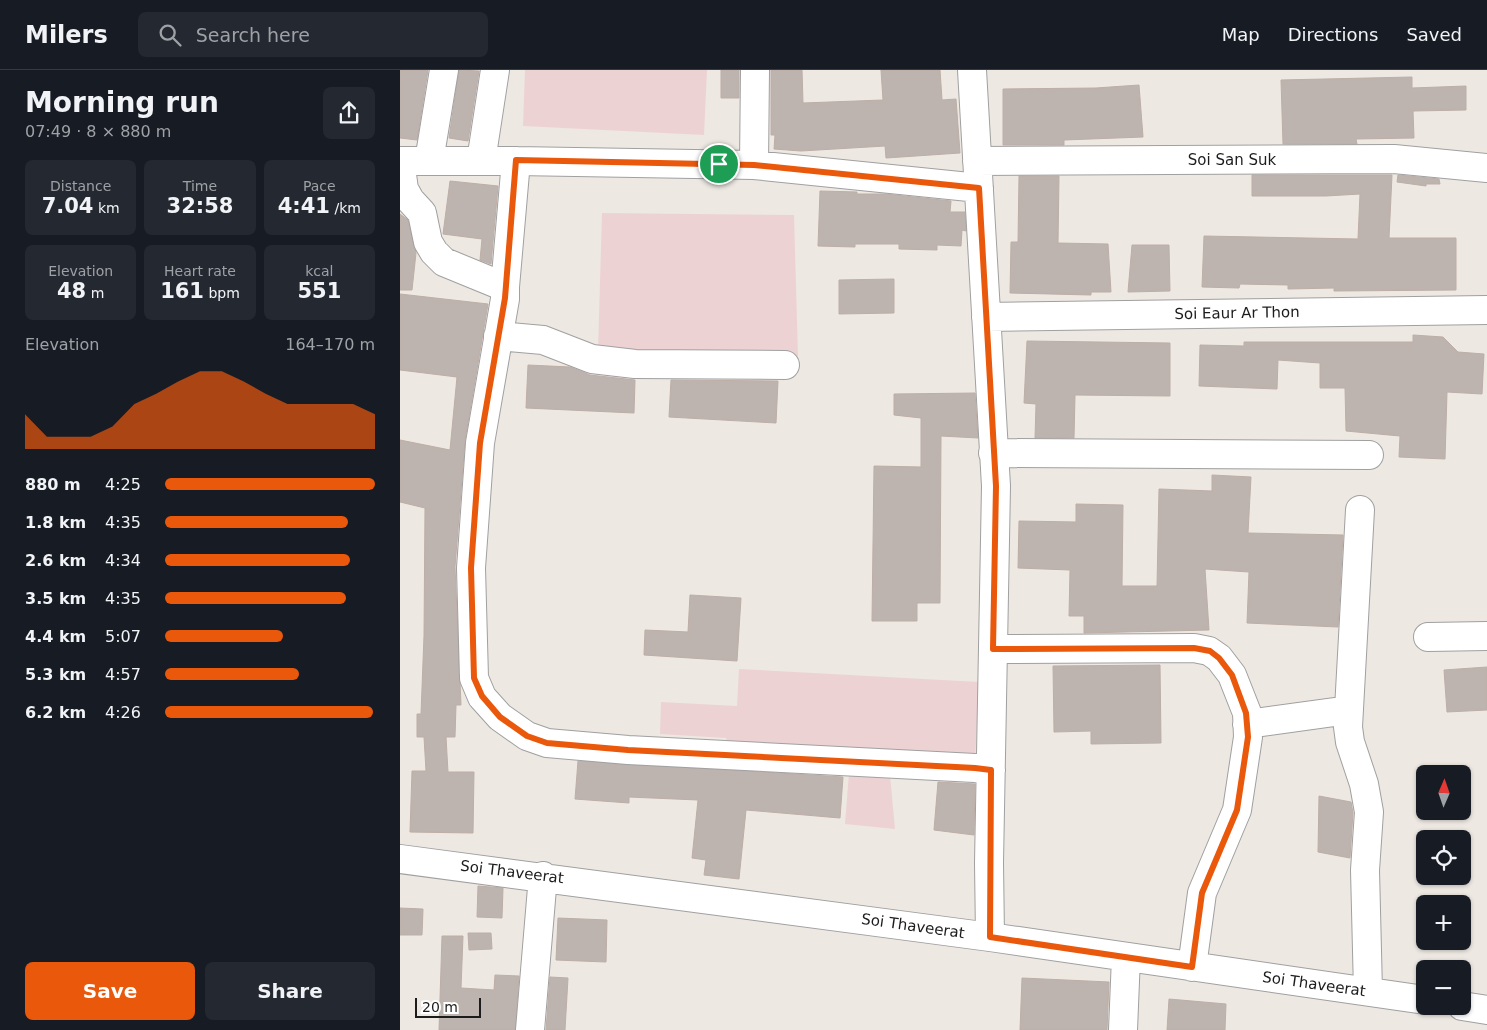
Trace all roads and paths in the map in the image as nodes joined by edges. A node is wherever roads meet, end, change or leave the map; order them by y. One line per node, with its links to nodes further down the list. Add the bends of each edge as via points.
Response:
1 (444, 70): 7 (street)
2 (495, 70): 8 (street)
3 (755, 70): 9 (street)
4 (972, 70): 11 (street)
5 (516, 160): 8 (street, Soi San Suk); 9 (street, Soi San Suk); 12 (street)
6 (400, 161): 7 (street, Soi San Suk); 12 (street, via 404,189 422,213 428,242 434,252 444,262)
7 (429, 161): 8 (street, Soi San Suk)
8 (481, 161)
9 (754, 165): 11 (street, Soi San Suk)
10 (1487, 168): 11 (street, Soi San Suk, via 1394,159)
11 (978, 174): 14 (street)
12 (505, 287): 15 (street)
13 (1487, 310): 14 (street, Soi Eaur Ar Thon)
14 (986, 317): 17 (street)
15 (498, 336): 16 (street, via 543,340 592,358 635,364); 25 (street, via 480,443 471,568 474,678 482,696 500,717 527,736 547,743)
16 (785, 364)
17 (993, 453): 18 (street); 22 (street, via 996,486)
18 (1369, 455)
19 (1360, 510): 23 (street)
20 (1487, 636): 21 (street)
21 (1428, 637)
22 (993, 649): 24 (street, via 1194,648 1210,651 1232,675); 25 (street)
23 (1349, 710): 24 (street); 31 (street, via 1350,742 1364,784 1369,812 1365,870)
24 (1247, 724): 30 (street, via 1237,810 1202,893)
25 (991, 770): 28 (street)
26 (400, 859): 27 (street, Soi Thaveerat)
27 (543, 876): 28 (street, Soi Thaveerat); 35 (street)
28 (990, 937): 29 (street, Soi Thaveerat)
29 (1126, 957): 30 (street, Soi Thaveerat); 36 (street)
30 (1192, 967): 31 (street, Soi Thaveerat)
31 (1368, 992): 32 (street, Soi Thaveerat)
32 (1416, 999)
33 (1471, 1007): 34 (street)
34 (1487, 1010)
35 (530, 1030)
36 (1124, 1030)

